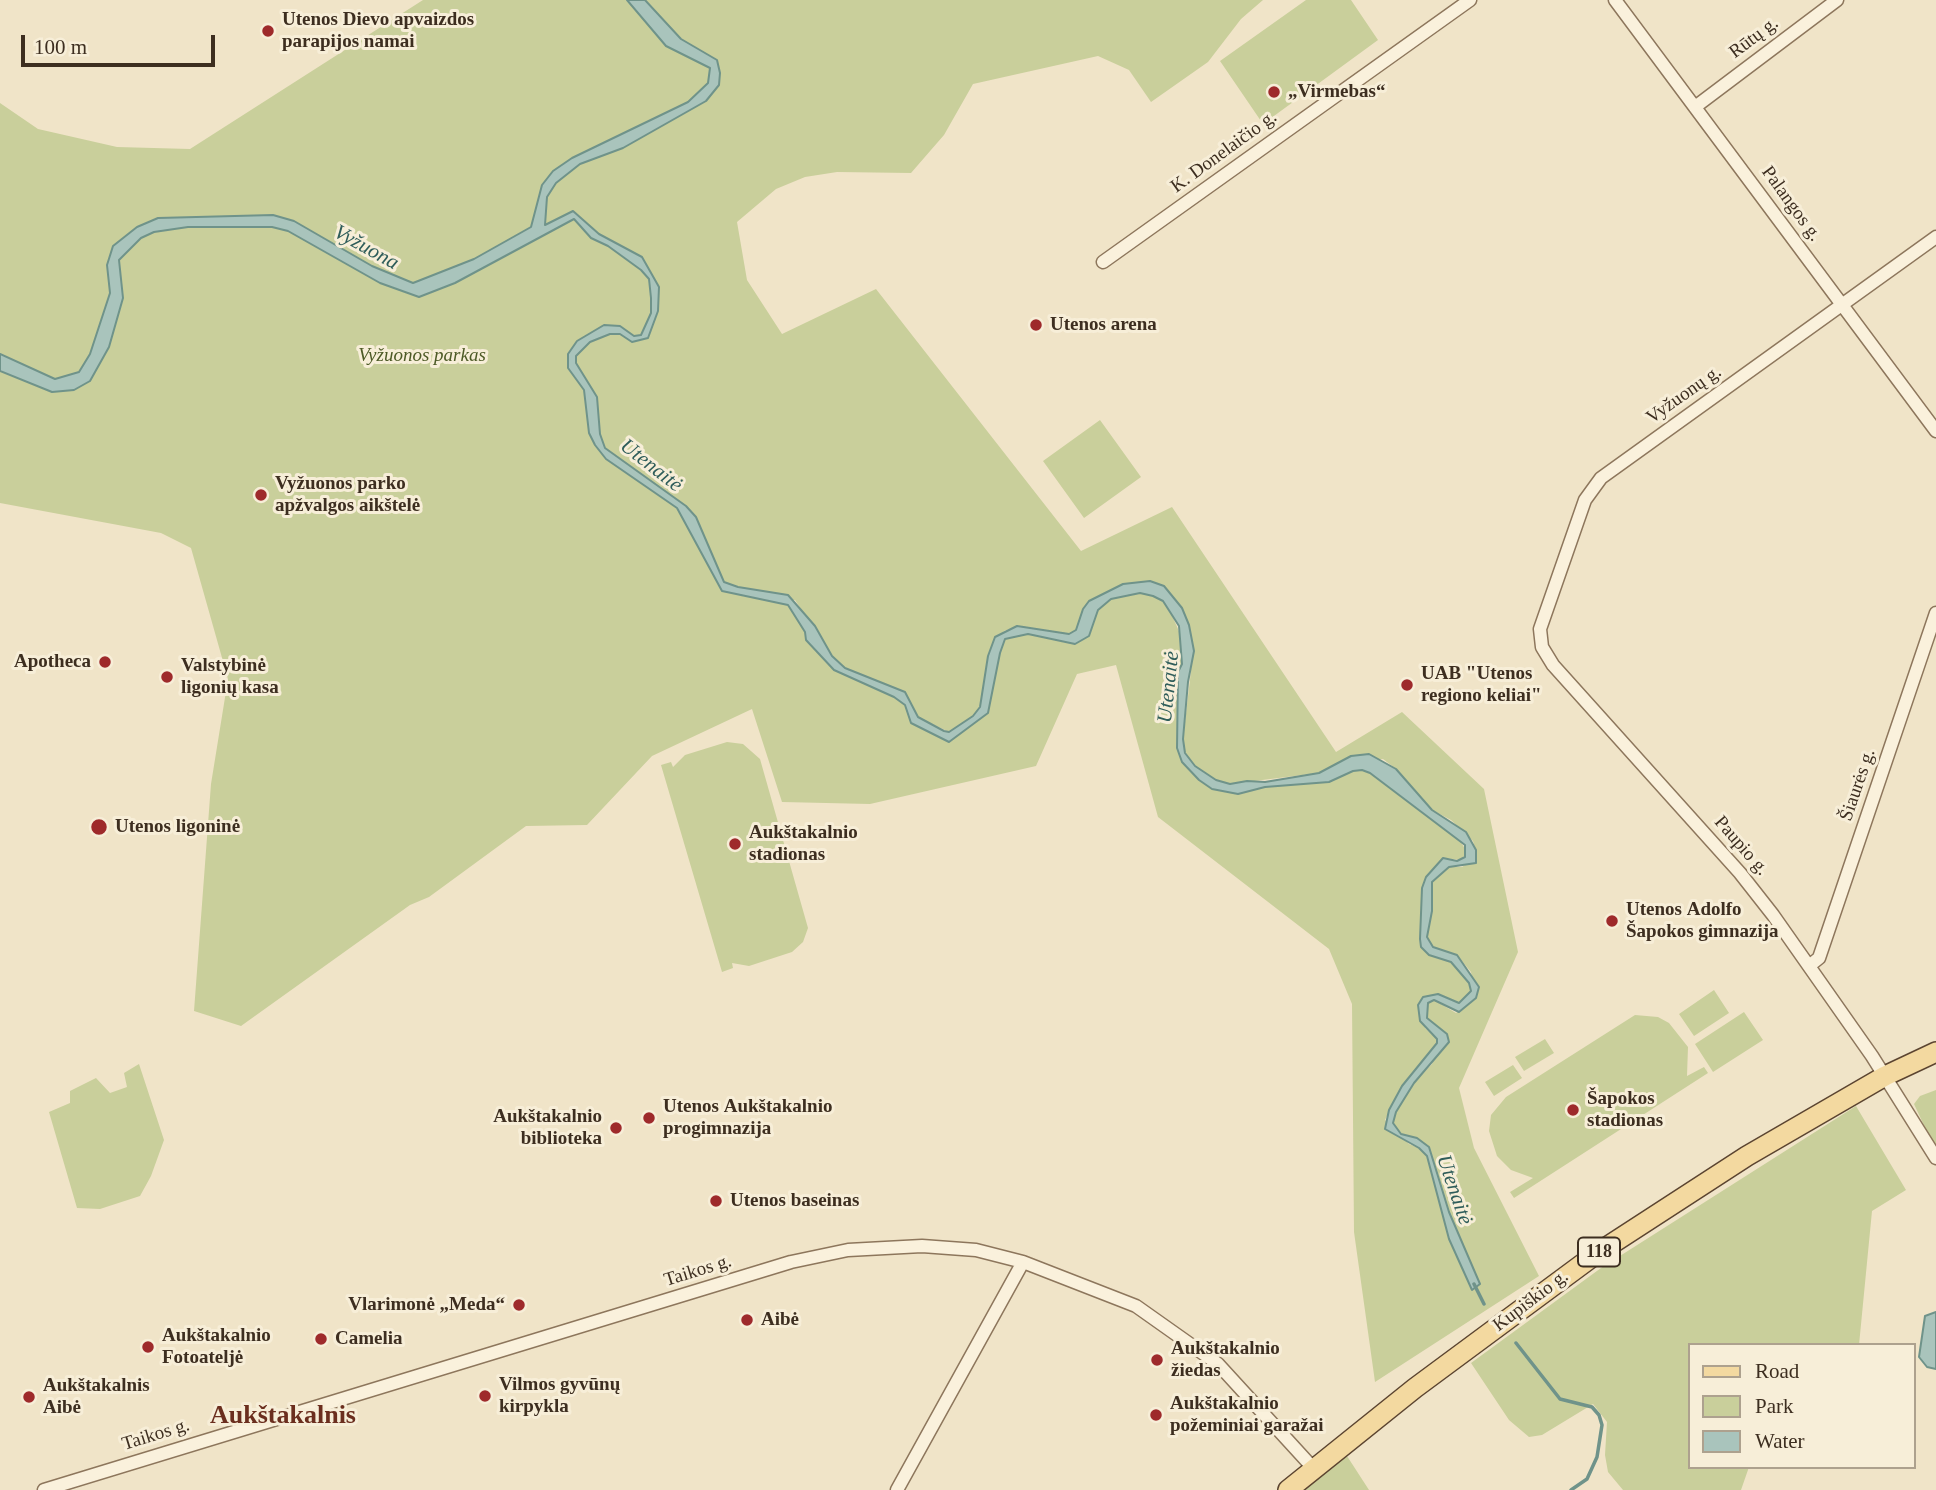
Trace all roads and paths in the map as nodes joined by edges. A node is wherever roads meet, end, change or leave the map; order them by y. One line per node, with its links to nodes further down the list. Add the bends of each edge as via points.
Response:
1 (1470, 0): 6 (street, K. Donelaičio g.)
2 (1615, 0): 4 (street, Palangos g.)
3 (1837, 0): 4 (street, Rūtų g.)
4 (1695, 107): 7 (street, Palangos g.)
5 (1936, 237): 7 (street, Vyžuonų g.)
6 (1103, 262)
7 (1842, 307): 8 (street, Palangos g.); 10 (street, Vyžuonų g., via 1601,478 1585,500 1543,617)
8 (1936, 432)
9 (1936, 614): 11 (street, Šiaurės g., via 1819,958)
10 (1542, 647): 11 (street, Paupio g., via 1553,665 1740,873)
11 (1810, 965): 13 (street, Paupio g.)
12 (1936, 1052): 13 (main road, Kupiškio g. / 118)
13 (1885, 1076): 14 (street, Paupio g.); 16 (main road, Kupiškio g. / 118, via 1747,1156 1596,1254)
14 (1936, 1158)
15 (1023, 1262): 16 (street, Taikos g., via 1136,1306 1177,1334 1218,1364); 17 (street, Taikos g., via 976,1250 922,1246 824,1254); 18 (street)
16 (1314, 1469): 19 (main road, Kupiškio g. / 118)
17 (44, 1490)
18 (897, 1490)
19 (1288, 1490)

